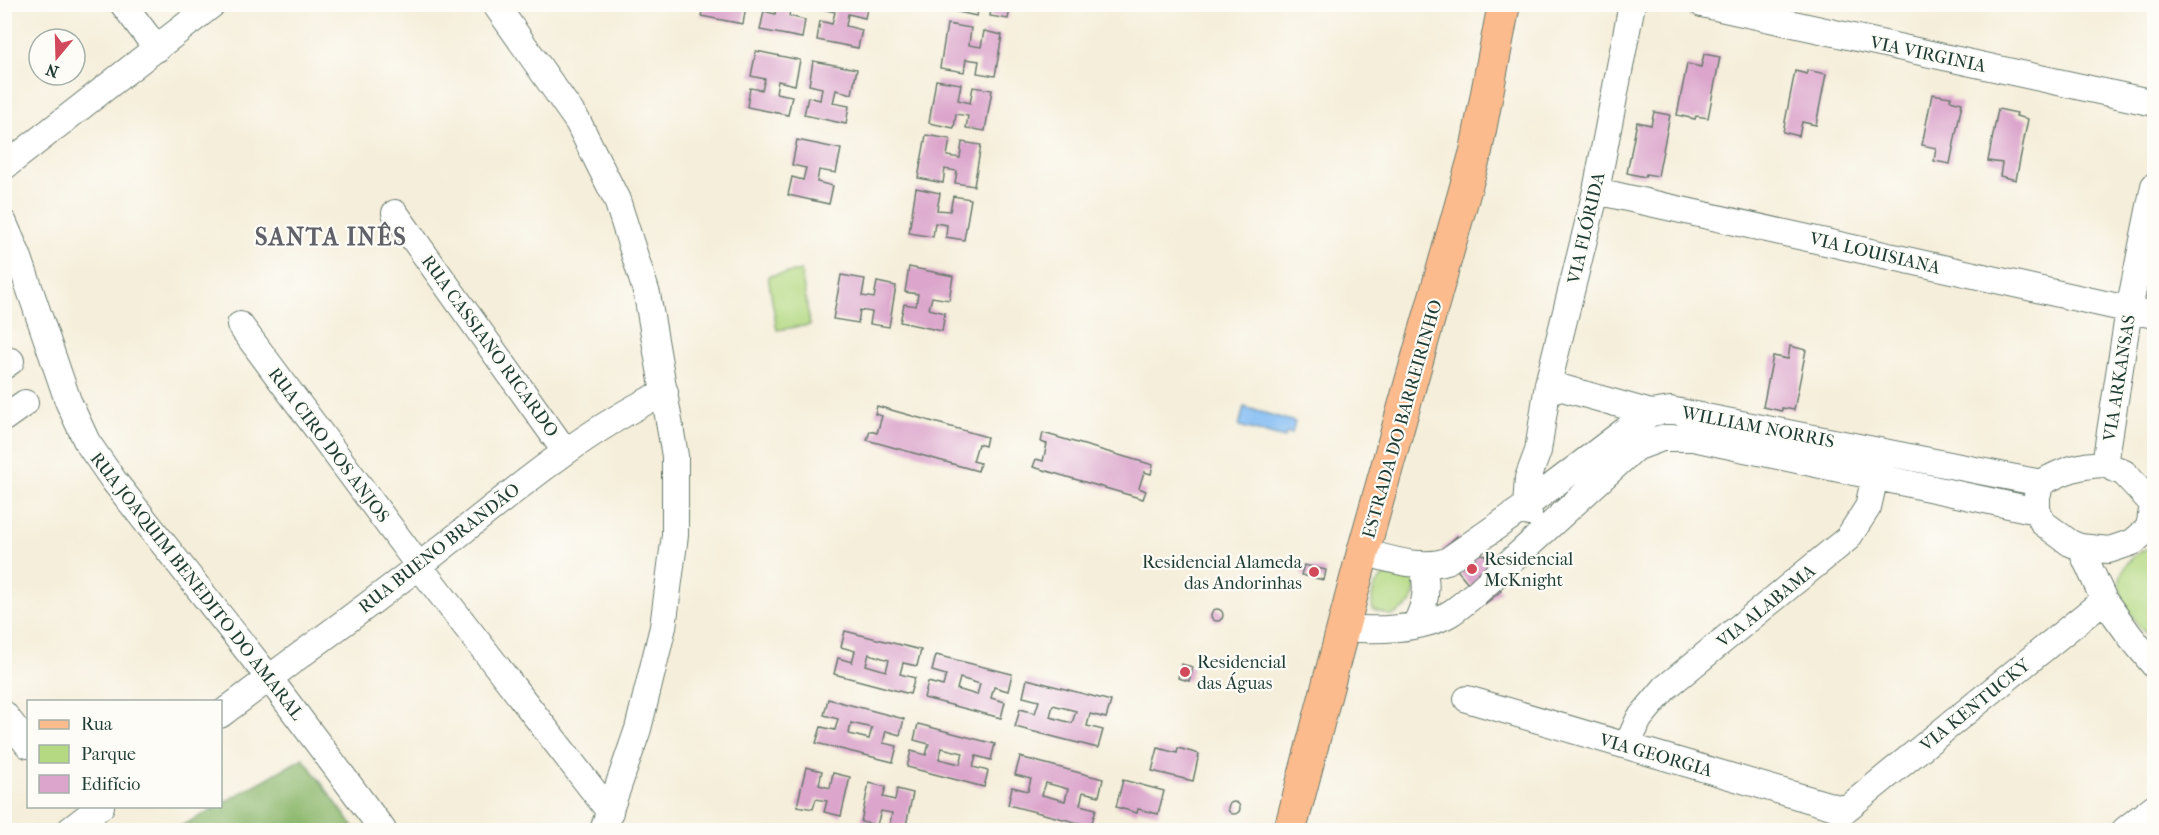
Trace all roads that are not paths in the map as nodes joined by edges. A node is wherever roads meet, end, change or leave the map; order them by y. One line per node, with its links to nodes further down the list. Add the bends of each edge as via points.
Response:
1 (123, 4): 7 (street)
2 (213, 4): 7 (street)
3 (495, 4): 18 (street, via 578,122 617,200 647,294)
4 (1504, 4): 35 (main road, ESTRADA DO BARREIRINHO, via 1476,151)
5 (1632, 4): 11 (street, VIA FLÓRIDA)
6 (1702, 4): 8 (street, VIA VIRGINIA)
7 (157, 49): 9 (street)
8 (2154, 103)
9 (4, 167)
10 (2154, 186): 14 (street, VIA ARKANSAS)
11 (1596, 191): 14 (street, VIA LOUISIANA); 17 (street, VIA FLÓRIDA)
12 (395, 213): 22 (street, RUA CASSIANO RICARDO)
13 (4, 223): 42 (street, RUA JOAQUIM BENEDITO DO AMARAL, via 68,401 87,442)
14 (2129, 310): 15 (street, VIA LOUISIANA); 25 (street, VIA ARKANSAS)
15 (2154, 315)
16 (240, 325): 37 (street, RUA CIRO DOS ANJOS)
17 (1548, 384): 20 (street, WILLIAM NORRIS); 23 (street, VIA FLÓRIDA)
18 (665, 392): 22 (street, RUA BUENO BRANDÃO, via 630,409); 50 (street, via 675,456 675,535 663,627 638,729)
19 (25, 403): 21 (street)
20 (1651, 413): 24 (street, WILLIAM NORRIS, via 1670,410); 26 (street)
21 (4, 418)
22 (565, 451): 37 (street, RUA BUENO BRANDÃO)
23 (1538, 451): 26 (street); 29 (street, VIA FLÓRIDA, via 1528,478)
24 (1878, 464): 27 (street, WILLIAM NORRIS); 28 (street, WILLIAM NORRIS, via 1693,438 1662,438 1635,448); 30 (street, WILLIAM NORRIS); 47 (street, VIA ALABAMA, via 1868,507 1848,538 1665,688 1639,719)
25 (2105, 464): 27 (street, via 2081,465); 31 (street, via 2124,473)
26 (1556, 482): 28 (street); 29 (street)
27 (2041, 483): 30 (street)
28 (1573, 504): 32 (street, WILLIAM NORRIS)
29 (1526, 506): 32 (street); 36 (street)
30 (2037, 511): 33 (street, via 2043,523)
31 (2153, 517): 34 (street, via 2133,542)
32 (1540, 534): 39 (street, WILLIAM NORRIS, via 1448,615)
33 (2080, 547): 34 (street); 38 (street)
34 (2109, 550): 38 (street)
35 (1363, 552): 36 (street, via 1400,562); 40 (main road, ESTRADA DO BARREIRINHO)
36 (1435, 563): 39 (street, via 1426,578 1426,599)
37 (419, 566): 42 (street, RUA BUENO BRANDÃO); 50 (street, RUA CIRO DOS ANJOS)
38 (2104, 600): 41 (street); 49 (street, VIA KENTUCKY)
39 (1415, 626): 40 (street, WILLIAM NORRIS)
40 (1343, 628): 52 (main road, ESTRADA DO BARREIRINHO)
41 (2154, 665)
42 (269, 678): 44 (street, RUA BUENO BRANDÃO); 51 (street, RUA JOAQUIM BENEDITO DO AMARAL)
43 (1467, 699): 47 (street, VIA GEORGIA)
44 (222, 713)
45 (4, 714): 46 (street)
46 (27, 744)
47 (1627, 746): 49 (street, VIA GEORGIA)
48 (2154, 807): 53 (street)
49 (1849, 820)
50 (607, 821)
51 (383, 831)
52 (1290, 831)
53 (2125, 831)

